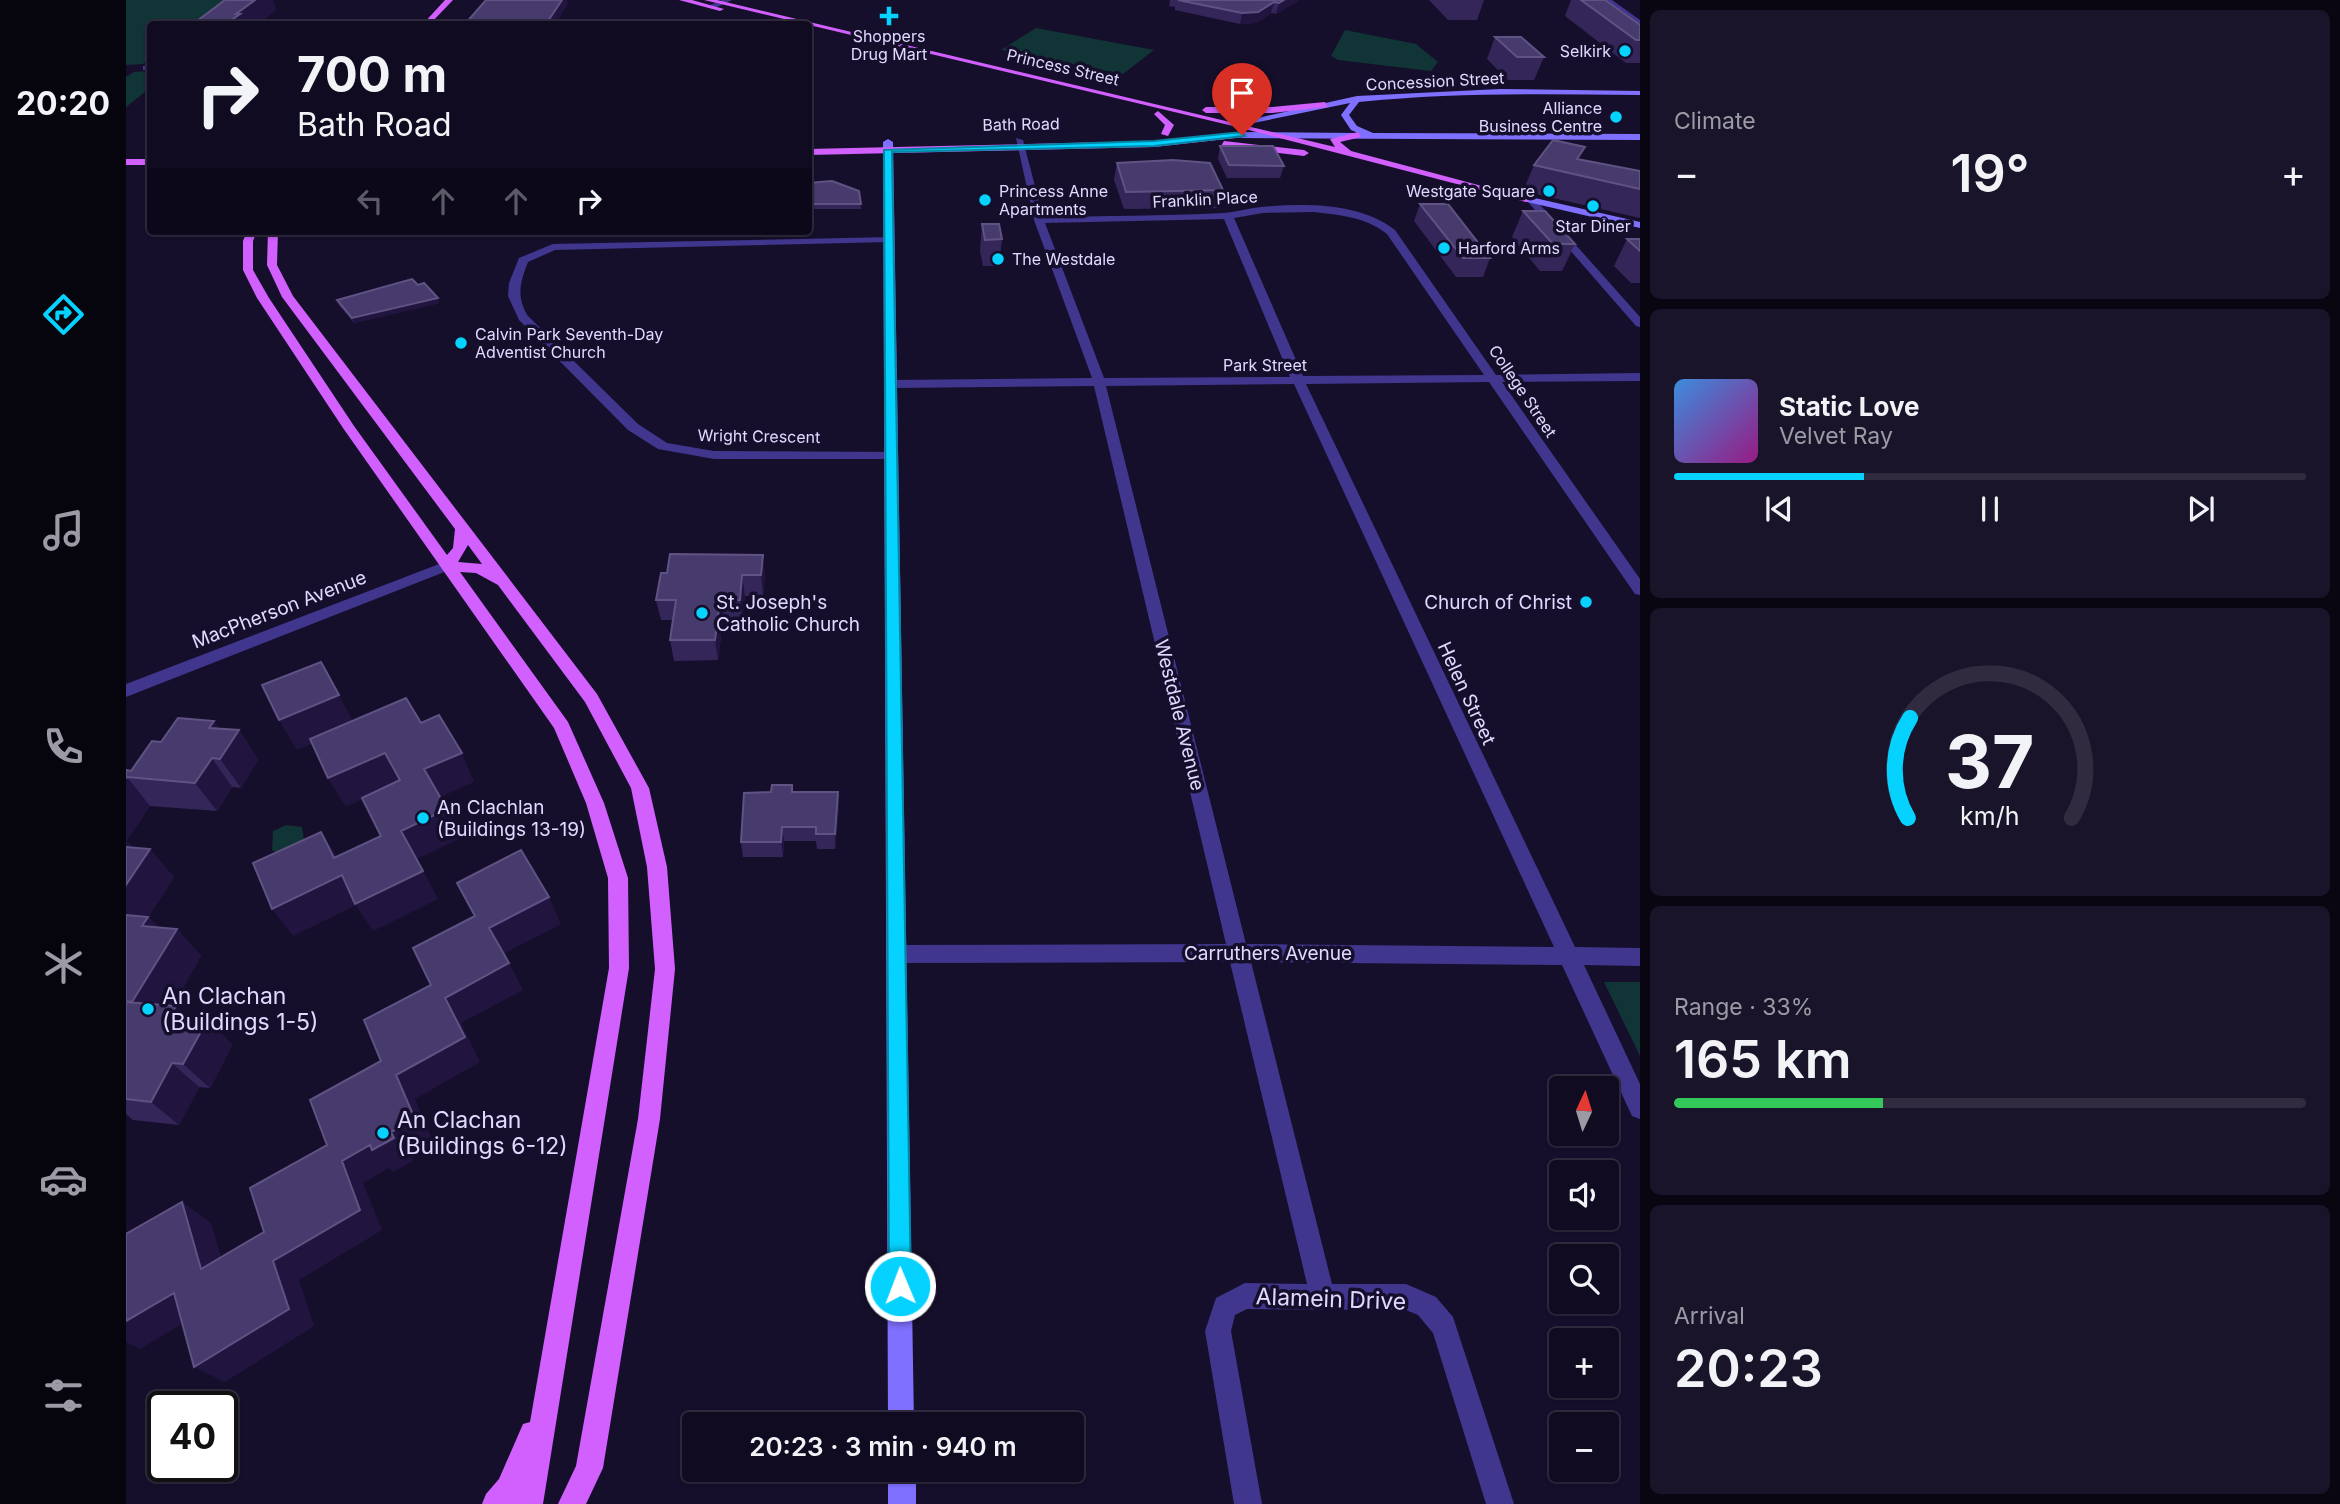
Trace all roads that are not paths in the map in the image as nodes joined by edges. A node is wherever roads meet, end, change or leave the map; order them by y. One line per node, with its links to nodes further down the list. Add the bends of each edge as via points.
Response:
1 (449, 0): 5 (main road)
2 (683, 0): 4 (main road, Princess Street)
3 (1607, 0): 8 (street)
4 (714, 2): 6 (main road, Princess Street); 7 (main road, Princess Street)
5 (429, 21)
6 (775, 21)
7 (796, 21)
8 (1640, 23)
9 (812, 25): 11 (main road, Princess Street)
10 (812, 31): 15 (main road, Princess Street)
11 (1089, 89): 14 (main road, via 1219,110); 16 (main road, Princess Street)
12 (1640, 93): 13 (street, Concession Street, via 1470,92)
13 (1357, 99): 14 (street, Concession Street); 22 (street, via 1345,115 1354,128)
14 (1325, 105): 16 (street, Concession Street)
15 (1158, 114): 17 (main road, Princess Street); 19 (main road, via 1170,125)
16 (1234, 124): 17 (main road, Bath Road); 18 (main road, Princess Street)
17 (1214, 128): 19 (main road, Bath Road); 20 (main road, Princess Street)
18 (1270, 133): 20 (street); 21 (street); 29 (main road, Princess Street)
19 (1165, 134): 24 (main road, Bath Road)
20 (1242, 135): 26 (main road, Bath Road); 32 (main road, Princess Street)
21 (1358, 135): 22 (street); 29 (main road, via 1333,141)
22 (1373, 135): 23 (street)
23 (1640, 137)
24 (1020, 143): 26 (main road, Bath Road); 27 (main road, Bath Road); 39 (street, Westdale Avenue)
25 (812, 144): 27 (main road, Bath Road)
26 (1154, 144): 32 (main road, via 1269,147)
27 (888, 146): 28 (main road, Bath Road); 43 (street)
28 (812, 152)
29 (1350, 153): 35 (main road, Princess Street)
30 (126, 154): 31 (main road)
31 (147, 154)
32 (1332, 158): 35 (main road, Princess Street)
33 (126, 162): 34 (main road)
34 (147, 162)
35 (1410, 171): 36 (main road, Princess Street)
36 (1528, 200): 40 (street, Princess Street); 44 (street)
37 (1227, 216): 38 (street, Franklin Place, via 1252,211 1340,211); 39 (street, Franklin Place); 47 (street, Helen Street)
38 (1372, 217): 46 (street, College Street, via 1390,230)
39 (1039, 220): 48 (street, Westdale Avenue)
40 (1640, 225)
41 (250, 235): 52 (main road, via 248,270 263,298)
42 (273, 235): 51 (main road, via 272,265 288,297)
43 (889, 239): 49 (street); 50 (street, Wright Crescent, via 553,247 523,260 512,295 523,318 634,427 663,446 714,454)
44 (1640, 324)
45 (1640, 377): 46 (street, Park Street)
46 (1494, 379): 47 (street, Park Street); 54 (street, College Street)
47 (1298, 380): 48 (street, Park Street); 58 (street, Helen Street)
48 (1099, 382): 49 (street, Park Street); 56 (street, Westdale Avenue)
49 (891, 384): 50 (street)
50 (891, 455): 57 (street)
51 (463, 526): 52 (main road, via 460,548); 53 (main road)
52 (447, 566): 53 (main road, via 479,568); 55 (street, MacPherson Avenue); 62 (main road, via 562,726 595,803 618,878 619,968)
53 (509, 587): 64 (main road, via 592,698 639,788 657,867 665,969 649,1119)
54 (1640, 590)
55 (126, 691)
56 (1238, 953): 57 (street, Carruthers Avenue); 58 (street, Carruthers Avenue); 61 (street, Westdale Avenue)
57 (896, 954): 63 (street)
58 (1567, 956): 59 (street, Carruthers Avenue); 60 (street, Helen Street)
59 (1640, 957)
60 (1640, 1108)
61 (1322, 1296): 71 (street, Alamein Drive, via 1245,1296 1225,1307 1218,1331); 72 (street, Alamein Drive, via 1406,1297 1427,1306 1444,1326)
62 (543, 1412): 66 (main road, via 509,1489); 67 (main road)
63 (901, 1412)
64 (589, 1468): 68 (main road); 69 (main road)
65 (902, 1482): 70 (street)
66 (496, 1504)
67 (529, 1504)
68 (572, 1504)
69 (584, 1504)
70 (902, 1504)
71 (1248, 1504)
72 (1500, 1504)

